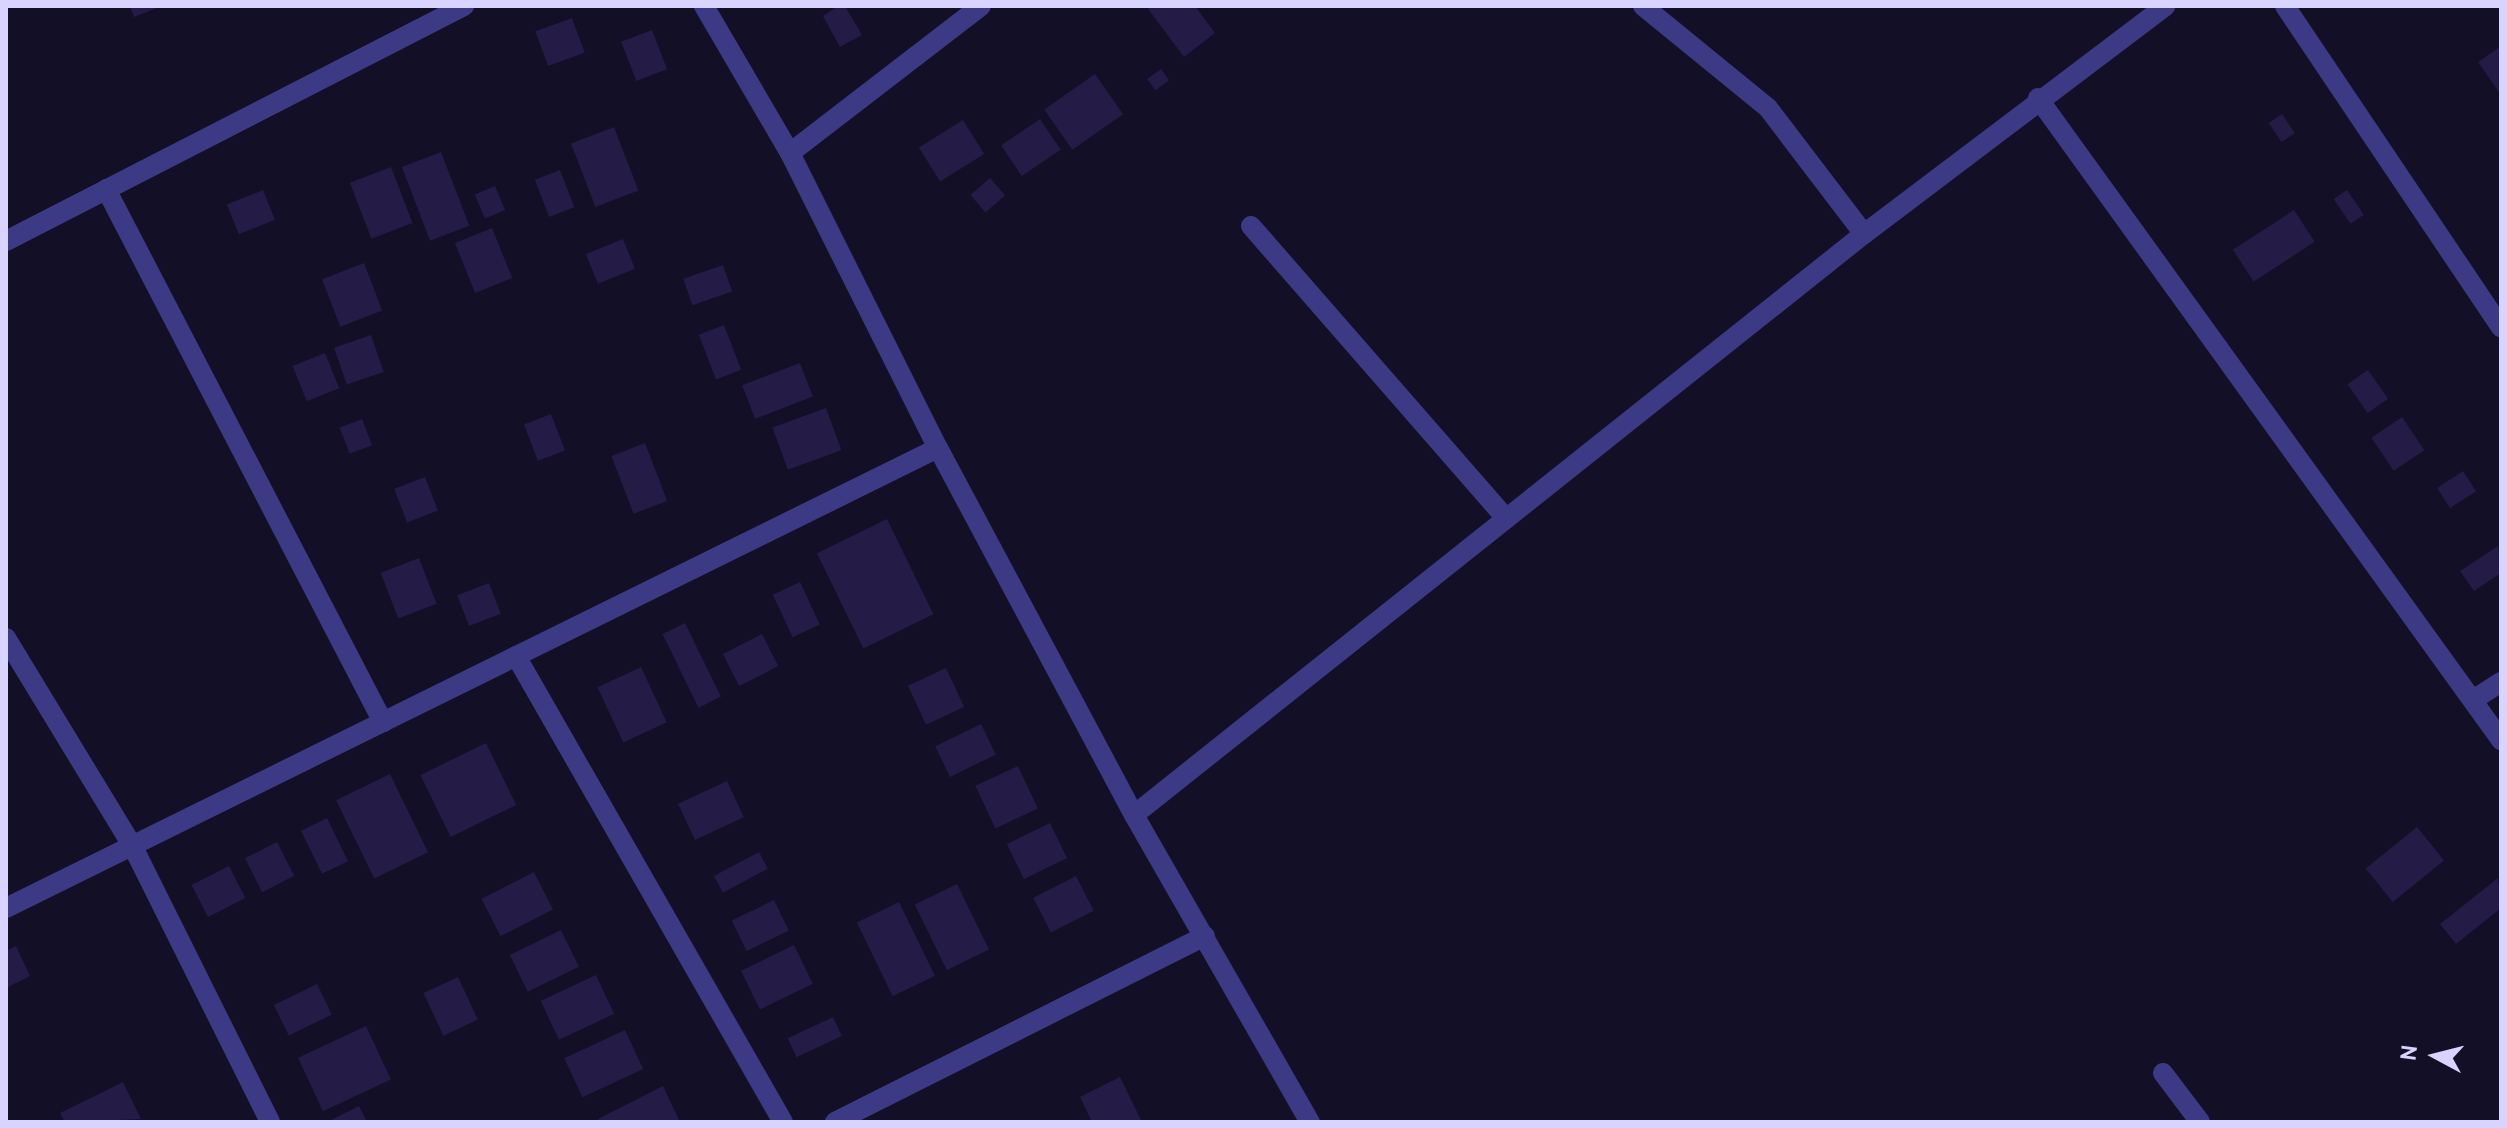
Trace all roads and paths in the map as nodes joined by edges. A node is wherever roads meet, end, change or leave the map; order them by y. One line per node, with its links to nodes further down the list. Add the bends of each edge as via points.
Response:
1 (464, 6): 9 (street)
2 (704, 6): 8 (street)
3 (981, 6): 8 (street)
4 (1643, 6): 11 (street, via 1768,108)
5 (2165, 6): 7 (street)
6 (2285, 6): 13 (street)
7 (2038, 98): 11 (street); 19 (street)
8 (790, 153): 14 (street)
9 (106, 189): 12 (street); 20 (street)
10 (1251, 226): 15 (street)
11 (1864, 234): 15 (street)
12 (6, 241)
13 (2501, 327)
14 (938, 448): 17 (street); 22 (street)
15 (1506, 518): 22 (street)
16 (6, 638): 23 (street)
17 (516, 656): 20 (street); 28 (street)
18 (2501, 682): 19 (street)
19 (2473, 700): 21 (street)
20 (383, 722): 23 (street)
21 (2501, 740)
22 (1134, 815): 25 (street)
23 (132, 845): 24 (street); 27 (street)
24 (6, 908)
25 (1205, 936): 29 (street); 30 (street)
26 (2163, 1073): 31 (street)
27 (270, 1122)
28 (783, 1122)
29 (835, 1122)
30 (1310, 1122)
31 (2200, 1122)

